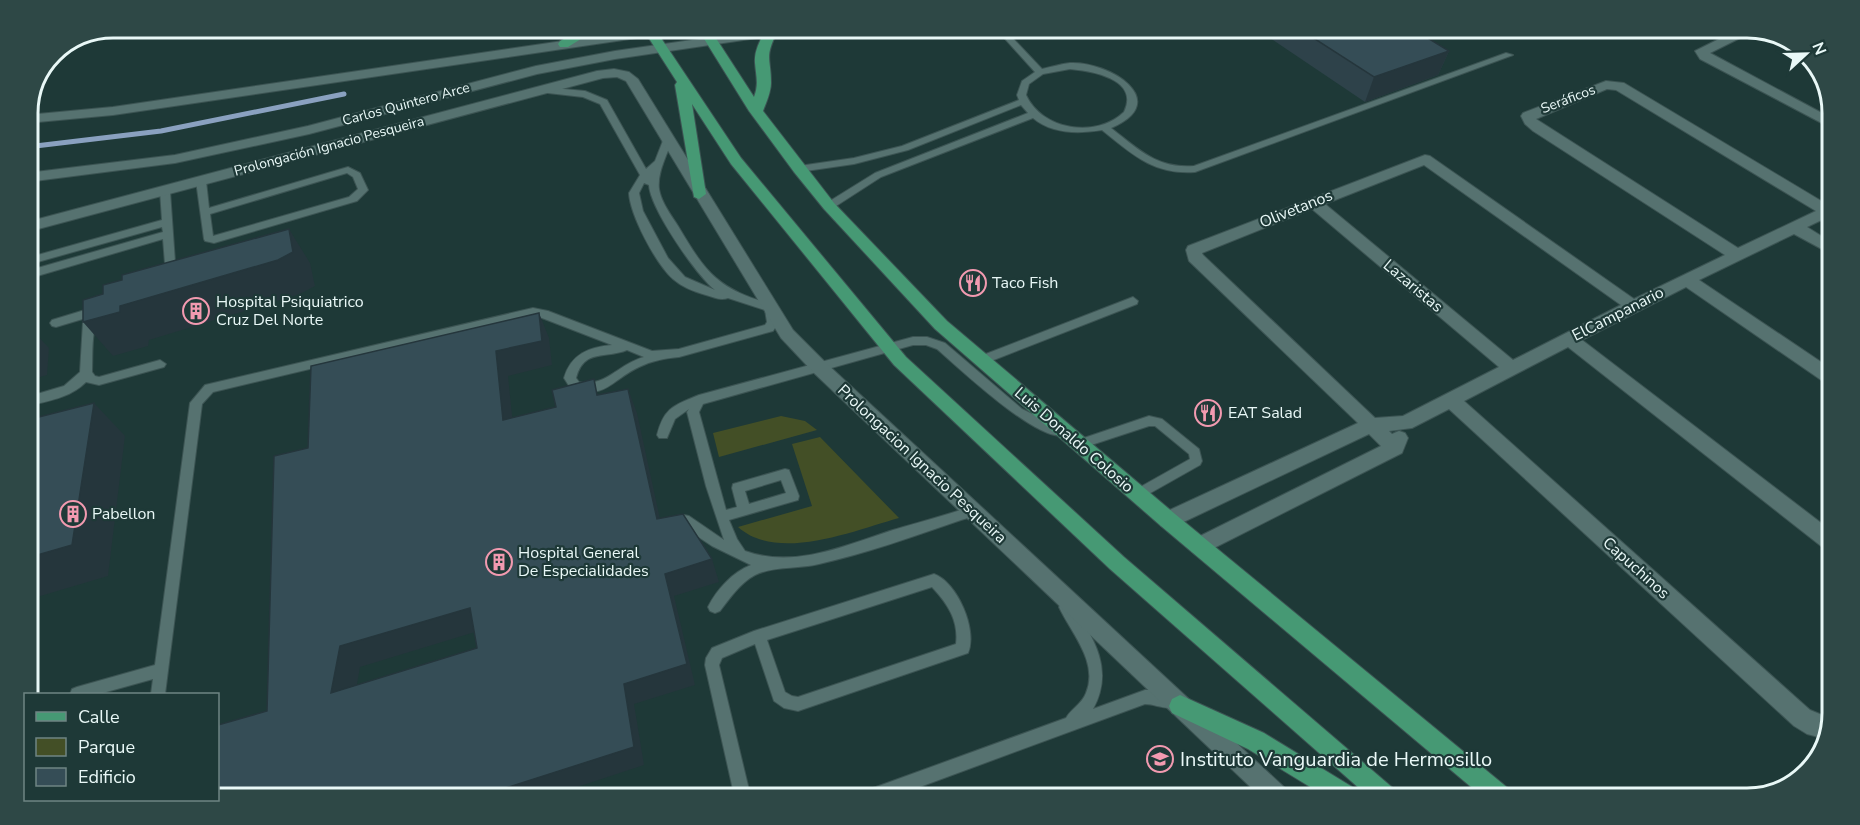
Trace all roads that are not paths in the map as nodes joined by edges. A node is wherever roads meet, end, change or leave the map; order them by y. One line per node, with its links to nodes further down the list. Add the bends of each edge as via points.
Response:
1 (575, 38): 9 (main road)
2 (600, 38): 9 (street, Carlos Quintero Arce)
3 (653, 38): 10 (main road)
4 (696, 38): 10 (street, Carlos Quintero Arce)
5 (709, 38): 18 (main road, Luis Donaldo Colosio)
6 (772, 38): 18 (main road, via 763,48 765,85)
7 (1008, 38): 12 (lane)
8 (1731, 38): 21 (street, via 1701,51)
9 (564, 44): 20 (street, Carlos Quintero Arce, via 113,111)
10 (659, 48): 13 (main road); 16 (street, Carlos Quintero Arce, via 536,70)
11 (1509, 56): 22 (lane, via 1195,169 1172,171 1158,167)
12 (1040, 72): 17 (lane, via 1027,80 1021,90); 22 (lane, via 1087,67 1116,77 1132,95 1132,105 1118,122)
13 (681, 77): 33 (main road); 55 (main road, via 736,161)
14 (631, 79): 15 (street, Prolongación Ignacio Pesqueira, via 609,73); 25 (street, Prolongacion Ignacio Pesqueira)
15 (540, 90): 23 (street, Prolongación Ignacio Pesqueira); 28 (lane, via 585,94 604,102)
16 (444, 96): 23 (street); 29 (street, Carlos Quintero Arce, via 187,157)
17 (1021, 102): 19 (lane); 24 (lane)
18 (756, 111): 27 (main road, Luis Donaldo Colosio)
19 (1031, 115): 22 (lane, via 1057,127); 26 (lane)
20 (38, 118)
21 (1822, 119)
22 (1104, 127)
23 (396, 128): 30 (street, Prolongación Ignacio Pesqueira)
24 (905, 148): 26 (lane); 27 (lane)
25 (665, 149): 28 (lane); 31 (lane); 33 (street, Prolongacion Ignacio Pesqueira)
26 (915, 160): 35 (lane, via 861,184)
27 (799, 169): 35 (main road, Luis Donaldo Colosio)
28 (645, 176): 31 (lane); 48 (lane, via 634,194 635,203 674,274 699,289)
29 (38, 177)
30 (201, 182): 32 (street, Prolongación Ignacio Pesqueira); 37 (lane)
31 (654, 189): 48 (lane, via 692,260 710,283)
32 (165, 191): 39 (street, Prolongación Ignacio Pesqueira); 41 (lane)
33 (699, 194): 51 (street, Prolongacion Ignacio Pesqueira)
34 (1313, 202): 50 (street, Olivetanos, via 1421,160 1430,160); 60 (street, Lazaristas); 70 (street, Olivetanos, via 1193,253)
35 (829, 206): 57 (main road, Luis Donaldo Colosio, via 941,325)
36 (1822, 206): 43 (street, Seráficos, via 1619,86 1606,85 1528,116 1538,128)
37 (206, 212): 37 (lane, via 209,239 214,240 353,199 363,190 357,175 348,170)
38 (1822, 214): 40 (street, ElCampanario)
39 (38, 224)
40 (1795, 227): 42 (street); 43 (street, ElCampanario)
41 (168, 228): 44 (lane); 45 (lane); 47 (lane, via 172,276)
42 (1822, 244)
43 (1737, 255): 46 (street, ElCampanario)
44 (38, 259)
45 (38, 271)
46 (1687, 280): 50 (street, ElCampanario); 62 (street)
47 (166, 285)
48 (739, 300): 51 (lane)
49 (1133, 301): 57 (lane)
50 (1633, 306): 53 (street, ElCampanario)
51 (770, 308): 56 (lane, via 773,322 763,331); 59 (street, Prolongacion Ignacio Pesqueira, via 787,334)
52 (56, 323): 63 (lane, via 105,308 89,322)
53 (1569, 339): 60 (street, ElCampanario); 80 (street)
54 (616, 345): 56 (lane, via 651,355); 61 (lane, via 627,362); 61 (lane, via 579,358 571,367 570,378 575,386 589,390 604,386); 87 (lane, via 532,312 209,388 196,403)
55 (889, 346): 59 (lane); 72 (lane, via 927,341 941,346 1018,412); 97 (main road, via 900,361 1117,563)
56 (668, 355): 61 (lane)
57 (982, 360): 72 (main road, Luis Donaldo Colosio)
58 (160, 364): 64 (lane)
59 (820, 368): 67 (lane); 76 (street, Prolongacion Ignacio Pesqueira)
60 (1512, 369): 68 (street, ElCampanario)
61 (625, 370)
62 (1822, 372)
63 (86, 373): 64 (lane, via 91,381); 65 (lane)
64 (109, 379): 65 (lane)
65 (66, 391): 66 (lane)
66 (38, 399)
67 (699, 400): 71 (lane, via 672,412); 77 (lane, via 693,412)
68 (1451, 400): 69 (street, ElCampanario); 92 (street, Capuchinos, via 1802,718)
69 (1406, 423): 70 (street, ElCampanario); 73 (street)
70 (1371, 425): 73 (street, Olivetanos); 79 (street, ElCampanario)
71 (663, 435)
72 (1075, 440): 74 (main road, Luis Donaldo Colosio); 74 (lane, via 1149,421 1158,422 1195,452 1196,461)
73 (1395, 447): 81 (street)
74 (1138, 495): 79 (main road, Luis Donaldo Colosio)
75 (744, 510): 77 (lane)
76 (973, 511): 83 (lane, via 826,557); 84 (street, Prolongacion Ignacio Pesqueira)
77 (722, 517): 82 (lane, via 729,539)
78 (684, 520): 82 (lane)
79 (1167, 520): 81 (main road, Luis Donaldo Colosio)
80 (1822, 535)
81 (1199, 546): 98 (main road, Luis Donaldo Colosio)
82 (740, 553): 83 (lane)
83 (777, 564): 85 (lane, via 747,571)
84 (1054, 588): 90 (street, Prolongacion Ignacio Pesqueira); 91 (lane, via 1095,662 1097,685 1092,702)
85 (715, 607)
86 (759, 636): 86 (lane, via 934,580 954,601 965,637 963,648 789,704 779,696); 93 (lane, via 717,653 712,665)
87 (161, 670): 88 (lane); 89 (lane)
88 (80, 693)
89 (158, 693)
90 (1180, 706): 91 (lane, via 1162,698 1145,697); 95 (street, Prolongacion Ignacio Pesqueira); 96 (main road, via 1256,741)
91 (1066, 726): 94 (lane)
92 (1821, 727)
93 (741, 788)
94 (895, 788)
95 (1268, 788)
96 (1333, 788)
97 (1377, 788)
98 (1490, 788)

